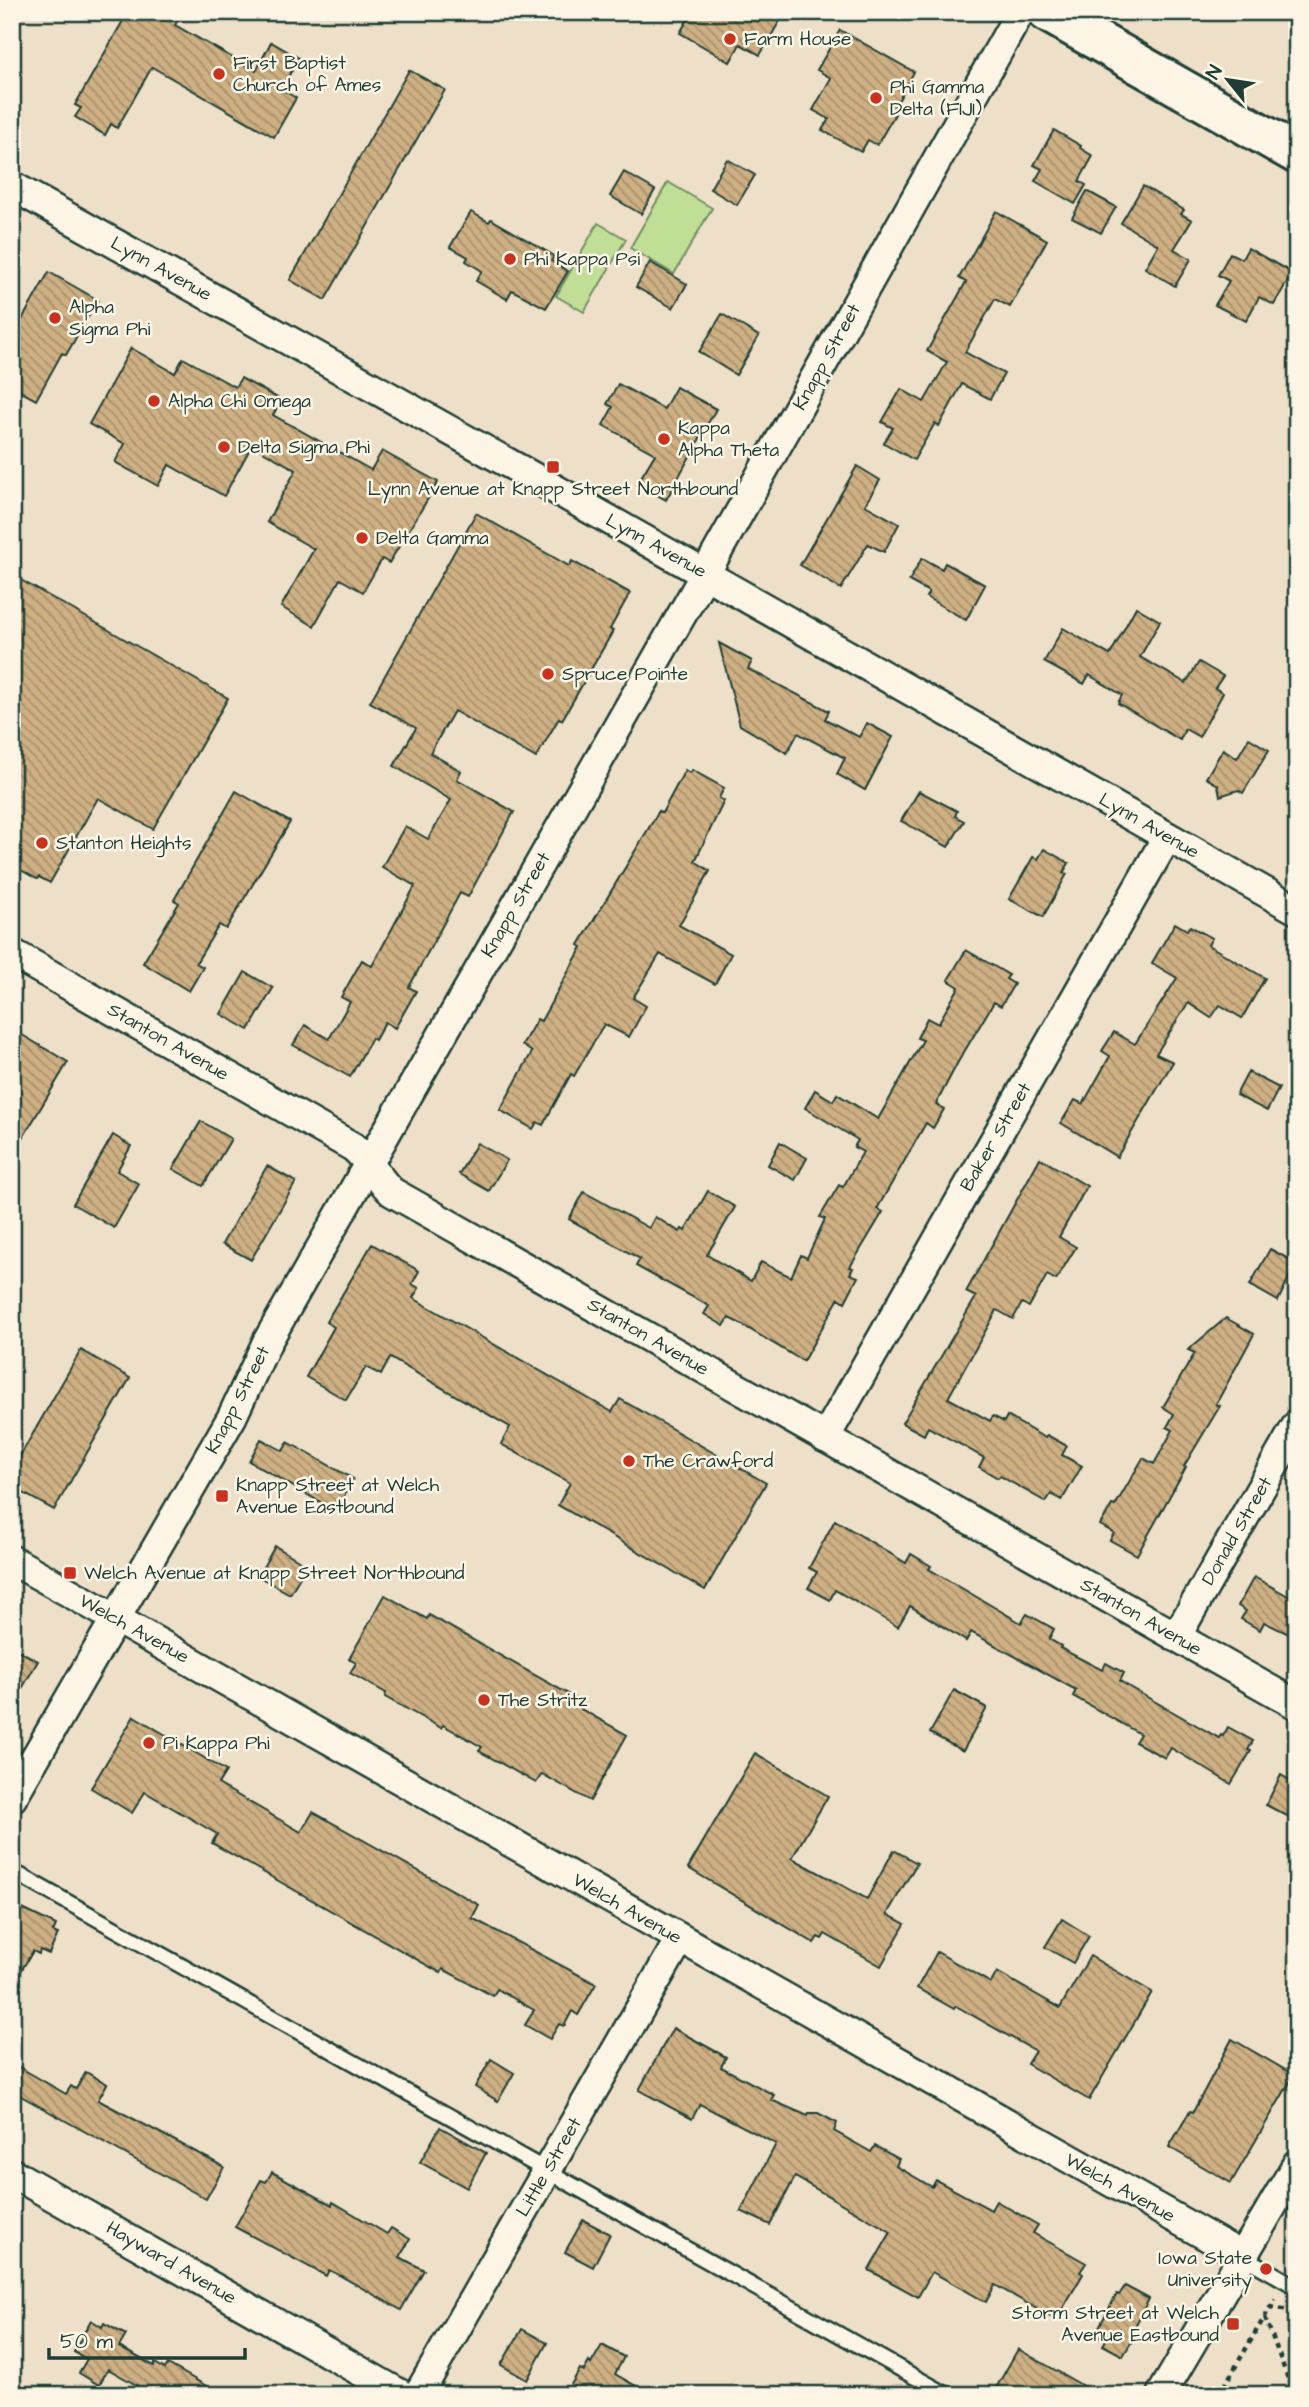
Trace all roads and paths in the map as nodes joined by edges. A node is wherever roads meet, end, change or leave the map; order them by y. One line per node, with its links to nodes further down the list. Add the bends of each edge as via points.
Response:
1 (1020, 12): 5 (street, Knapp Street)
2 (1046, 12): 3 (street)
3 (1297, 154)
4 (12, 187): 5 (street, Lynn Avenue)
5 (705, 574): 6 (street, Lynn Avenue); 9 (street, Knapp Street)
6 (1167, 837): 7 (street, Lynn Avenue); 11 (street, Baker Street)
7 (1297, 910)
8 (12, 953): 9 (street, Stanton Avenue, via 353,1147)
9 (370, 1162): 11 (street, Stanton Avenue, via 392,1192); 13 (street, Knapp Street)
10 (1297, 1425): 14 (street, Donald Street)
11 (825, 1438): 14 (street, Stanton Avenue)
12 (12, 1560): 13 (street, Welch Avenue)
13 (116, 1619): 16 (street, Knapp Street); 18 (street, Welch Avenue)
14 (1176, 1637): 15 (street, Stanton Avenue)
15 (1297, 1705)
16 (12, 1798)
17 (12, 1871): 20 (lane)
18 (680, 1939): 20 (street, Little Street); 22 (street, Welch Avenue)
19 (1297, 2164): 22 (street)
20 (547, 2169): 29 (street, Little Street); 30 (lane)
21 (12, 2173): 28 (street, Hayward Avenue)
22 (1242, 2256): 23 (lane); 31 (street)
23 (1297, 2287)
24 (1275, 2299): 25 (path)
25 (1270, 2307): 26 (path); 27 (path)
26 (1297, 2311)
27 (1265, 2316): 32 (path); 33 (path)
28 (402, 2395)
29 (418, 2395)
30 (947, 2395)
31 (1161, 2395)
32 (1219, 2395)
33 (1294, 2395)

